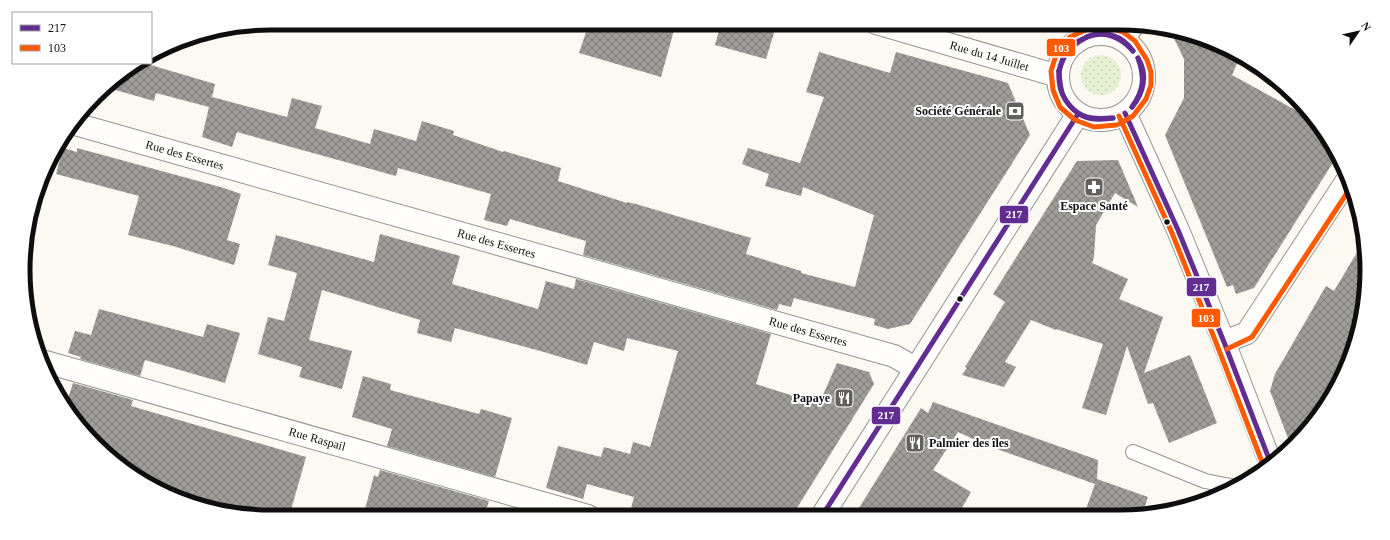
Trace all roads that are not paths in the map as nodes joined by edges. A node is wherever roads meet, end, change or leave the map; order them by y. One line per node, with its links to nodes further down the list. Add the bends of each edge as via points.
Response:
1 (900, 30): 5 (street, Rue du 14 Juillet)
2 (1090, 30): 5 (street, via 1068,49 1060,62)
3 (1094, 30): 4 (street, via 1114,36)
4 (1128, 33): 6 (street, via 1143,70 1144,82 1141,94)
5 (1058, 76): 7 (street, via 1060,91 1067,104)
6 (1125, 113): 7 (street, via 1107,120 1087,118); 10 (street, via 1178,230)
7 (1078, 114): 12 (street)
8 (79, 125): 12 (street, Rue des Essertes, via 894,356)
9 (1344, 185): 10 (street, via 1247,333)
10 (1224, 342): 14 (street)
11 (48, 363): 16 (street, Rue Raspail)
12 (915, 368): 17 (street)
13 (1133, 452): 15 (lane, via 1205,480)
14 (1269, 458)
15 (1226, 485)
16 (567, 510)
17 (826, 510)

